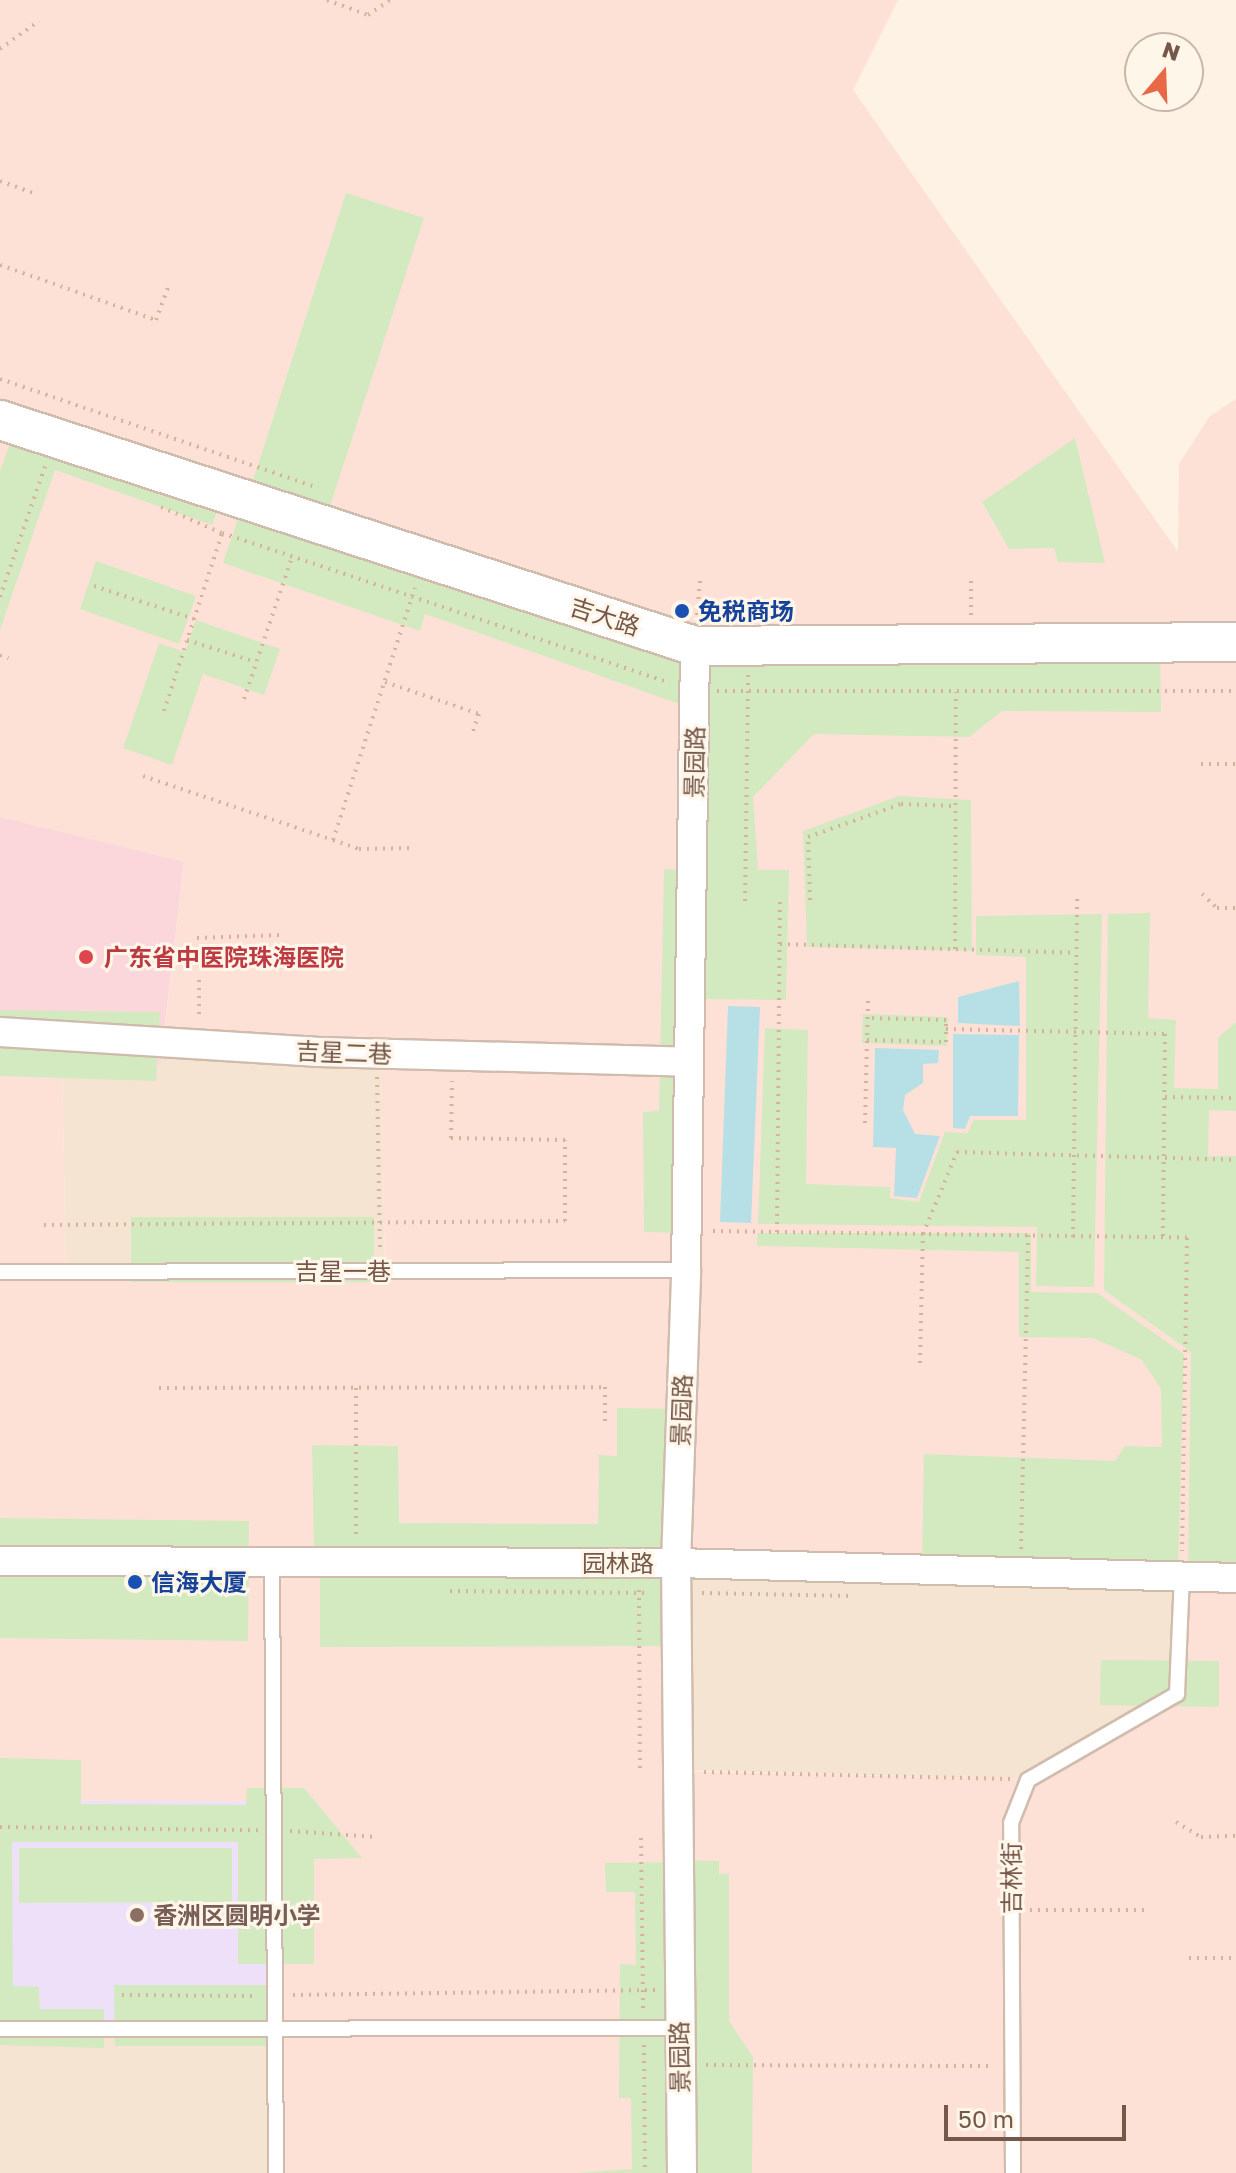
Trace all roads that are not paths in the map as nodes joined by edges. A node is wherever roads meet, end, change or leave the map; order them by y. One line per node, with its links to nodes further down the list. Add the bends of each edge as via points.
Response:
1 (3, 430): 2 (main road, 吉大路, via 55,438 425,556)
2 (698, 624): 3 (main road, 吉大路, via 749,645); 5 (street, 景园路)
3 (1236, 642)
4 (0, 1032): 5 (street, 吉星二巷, via 452,1056)
5 (689, 1062): 6 (street, 景园路)
6 (686, 1270): 7 (lane, 吉星一巷); 10 (street, 景园路)
7 (0, 1272)
8 (272, 1560): 9 (street, 园林路); 10 (street, 园林路); 15 (lane)
9 (0, 1561)
10 (676, 1563): 11 (street, 园林路); 13 (street, 景园路)
11 (1182, 1577): 12 (street, 园林路); 18 (lane, 吉林街, via 1177,1694 1028,1780 1011,1823)
12 (1236, 1578)
13 (679, 2028): 15 (lane); 17 (street, 景园路)
14 (0, 2029): 15 (lane)
15 (276, 2030): 16 (lane)
16 (276, 2173)
17 (682, 2173)
18 (1013, 2173)

